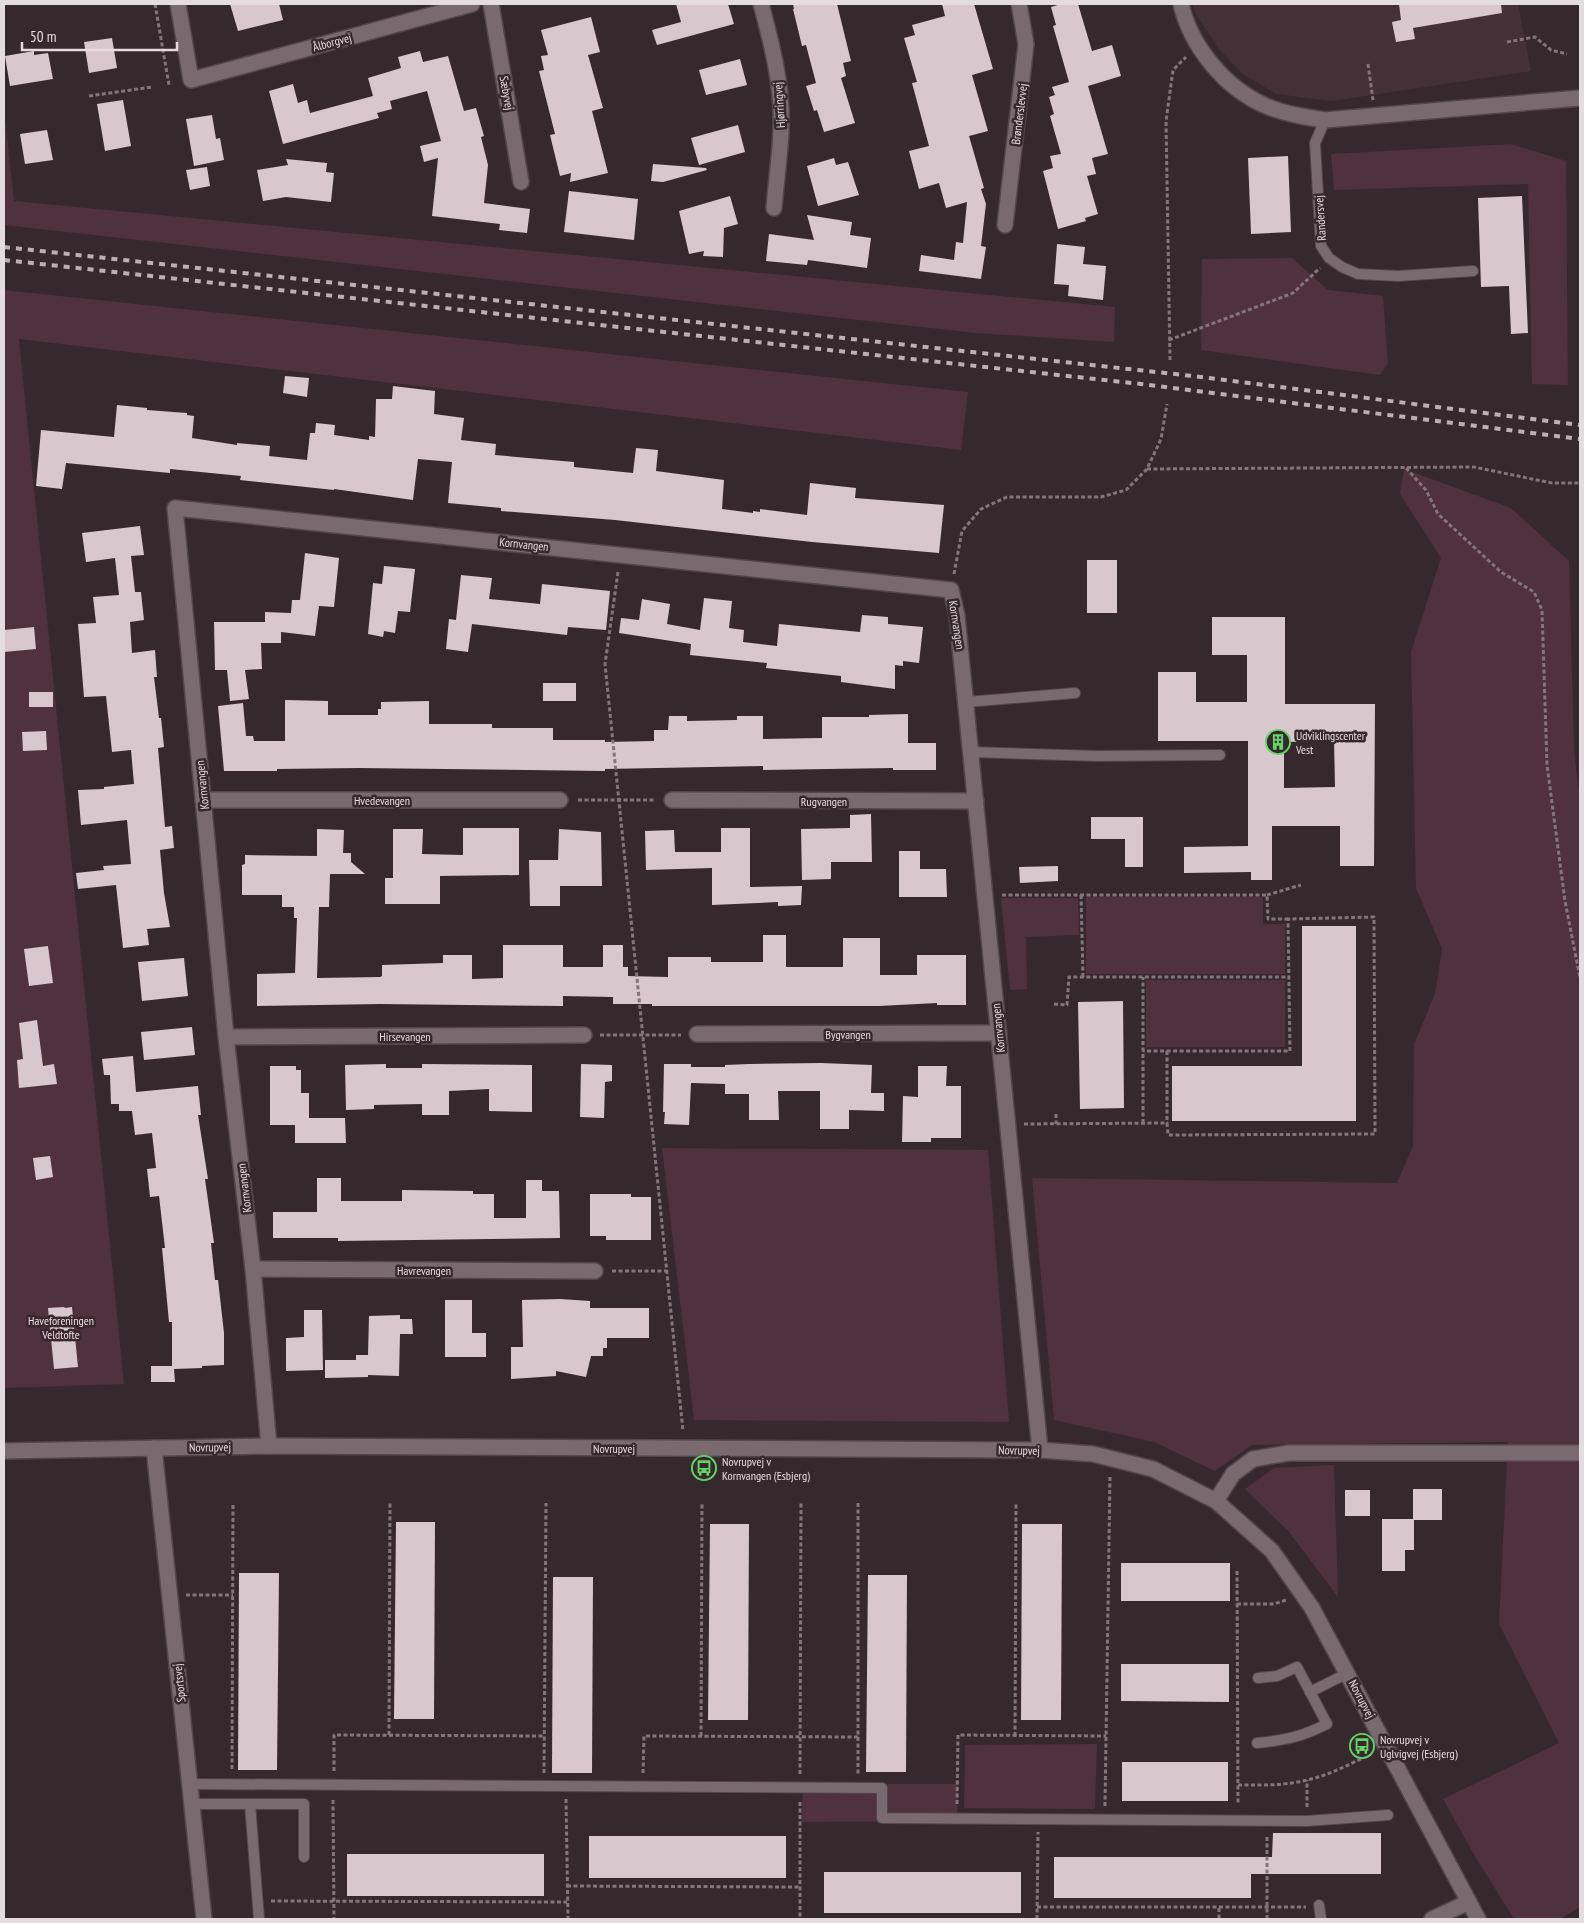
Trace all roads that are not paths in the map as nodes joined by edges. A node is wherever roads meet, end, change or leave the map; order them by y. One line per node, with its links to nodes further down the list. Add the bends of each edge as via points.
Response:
1 (178, 4): 7 (street, Ålborgvej, via 191,80)
2 (472, 4): 7 (street, Ålborgvej)
3 (491, 4): 10 (street, Sæbyvej)
4 (761, 4): 11 (street, Hjørringvej, via 774,51 780,98 781,130)
5 (1019, 4): 12 (street, Brønderslevvej, via 1026,44)
6 (1181, 4): 9 (street, via 1198,45 1216,69 1239,90 1266,106 1295,116)
7 (430, 9)
8 (1580, 98): 9 (street)
9 (1325, 120): 13 (lane, Randersvej, via 1315,143 1322,246 1329,258 1358,274 1398,276)
10 (521, 182)
11 (774, 208)
12 (1005, 225)
13 (1473, 271)
14 (1075, 693): 15 (lane)
15 (966, 702): 16 (street, Kornvangen); 18 (street, Kornvangen, via 951,590 175,508)
16 (971, 752): 17 (lane); 21 (street, Kornvangen)
17 (1220, 756)
18 (203, 800): 19 (street, Hvedevangen); 25 (street, Kornvangen)
19 (560, 800)
20 (672, 800): 21 (street, Rugvangen)
21 (976, 801): 22 (street, Kornvangen)
22 (999, 1033): 23 (street, Bygvangen); 30 (street, Kornvangen)
23 (697, 1034)
24 (584, 1035): 25 (street, Hirsevangen)
25 (226, 1037): 26 (street, Kornvangen)
26 (253, 1269): 27 (street, Havrevangen); 28 (street, Kornvangen)
27 (595, 1271)
28 (268, 1446): 29 (street, Novrupvej); 30 (street, Novrupvej)
29 (154, 1448): 31 (street, Novrupvej); 38 (street, Sportsvej)
30 (1040, 1450): 33 (street, Novrupvej, via 1093,1454 1153,1469)
31 (4, 1451)
32 (1580, 1453): 33 (street, via 1289,1453 1253,1459 1233,1474)
33 (1216, 1500): 34 (street, Novrupvej, via 1272,1551 1312,1608)
34 (1348, 1673): 36 (lane); 43 (street, Novrupvej)
35 (1258, 1678): 36 (lane, via 1276,1676 1297,1667)
36 (1310, 1692): 37 (lane, via 1327,1724 1285,1740)
37 (1257, 1743)
38 (190, 1784): 39 (street, Sportsvej); 41 (lane, via 882,1788 882,1818 1307,1821)
39 (192, 1804): 40 (lane); 45 (street, Sportsvej)
40 (250, 1804): 42 (lane, via 304,1804); 46 (lane)
41 (1388, 1815)
42 (304, 1857)
43 (1468, 1902): 48 (street); 49 (street, Novrupvej)
44 (1319, 1905): 47 (lane)
45 (204, 1919)
46 (260, 1919)
47 (1321, 1919)
48 (1432, 1919)
49 (1478, 1919)

